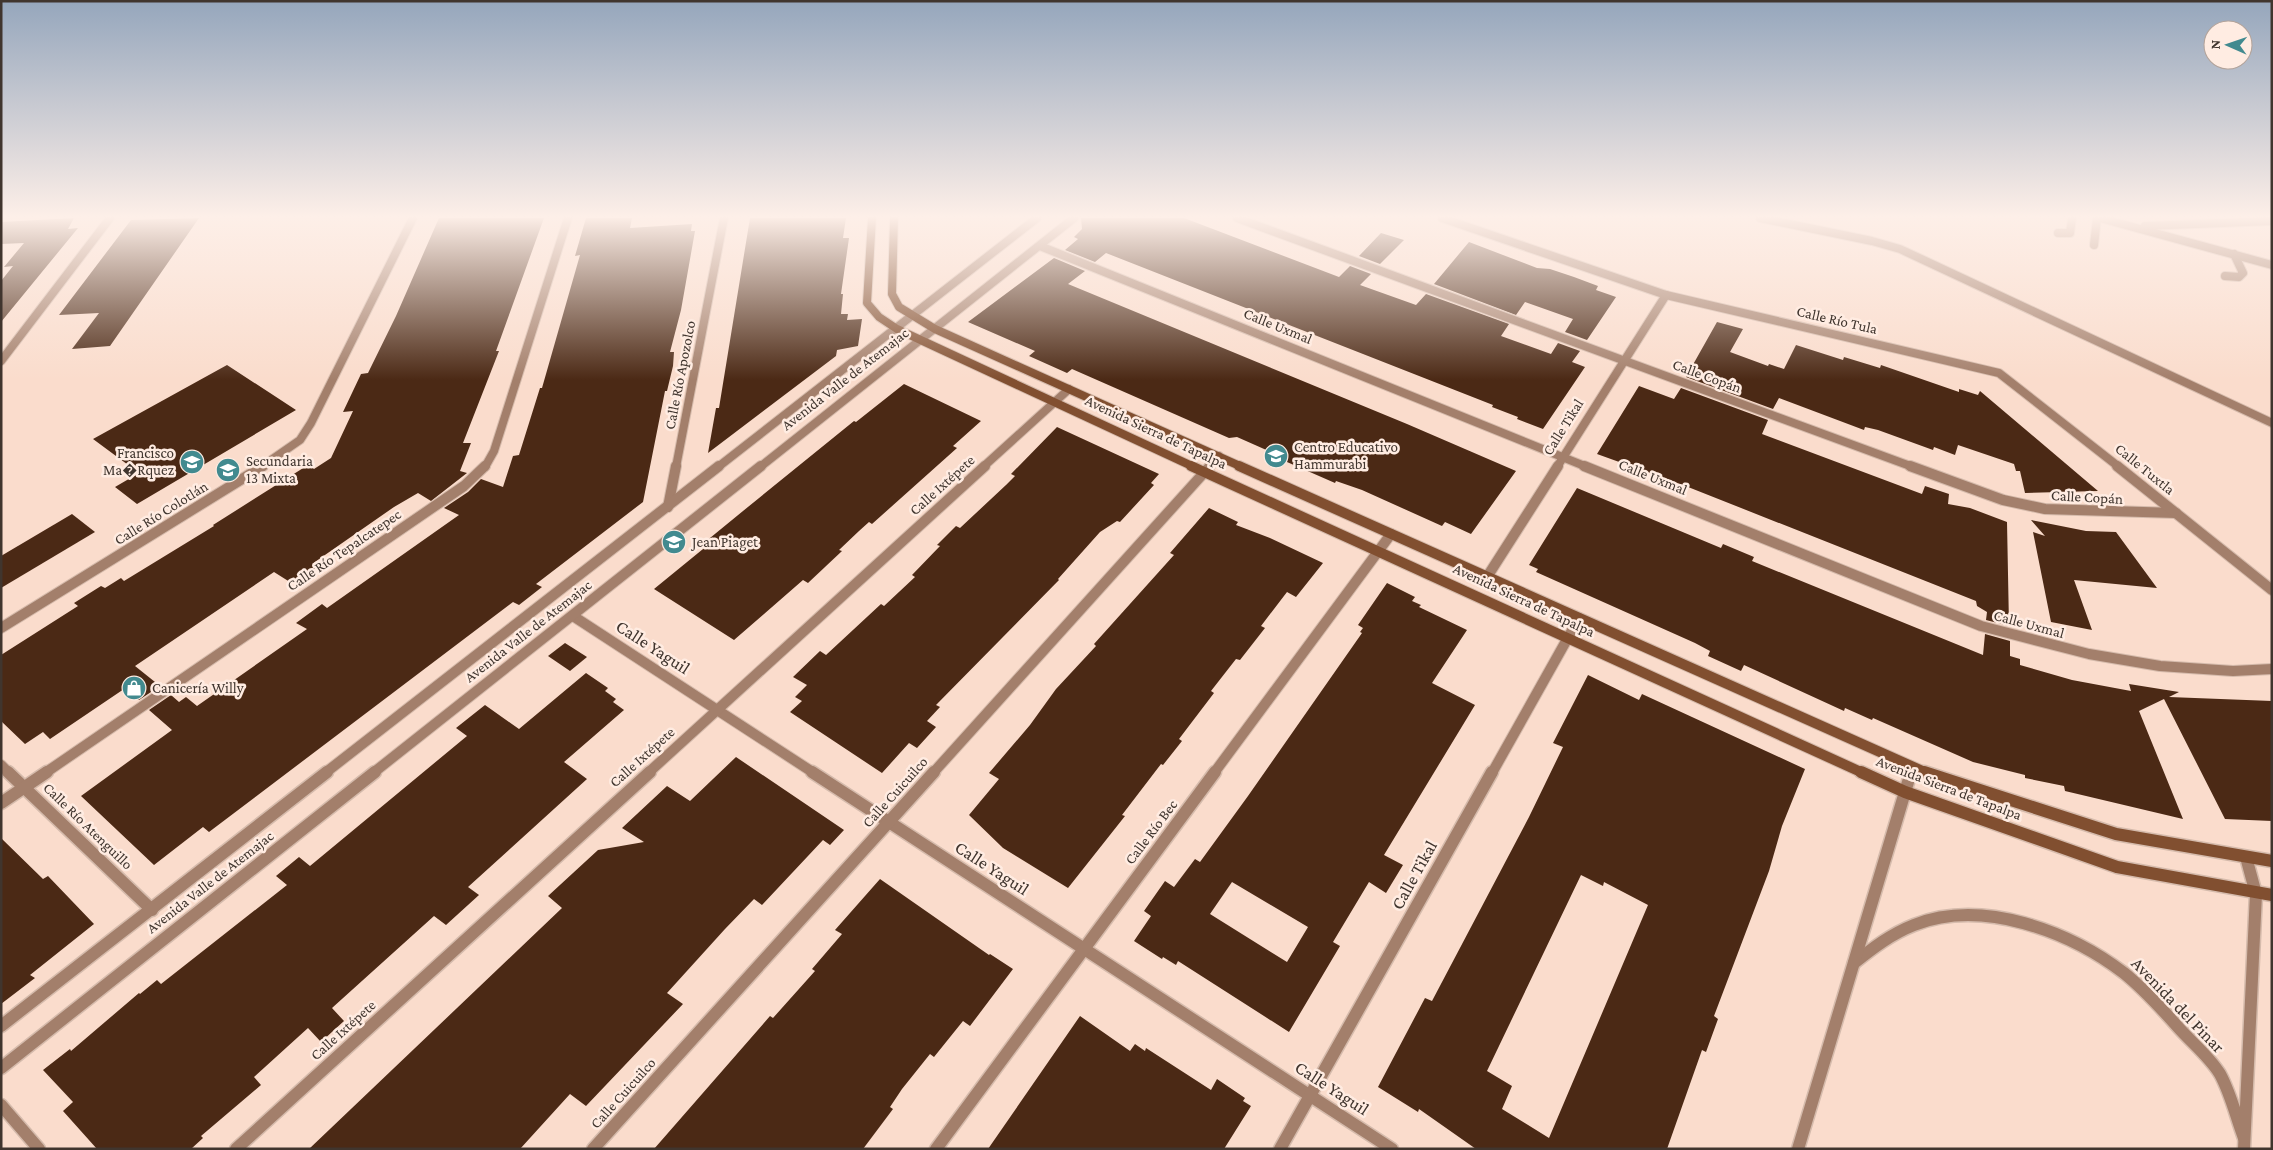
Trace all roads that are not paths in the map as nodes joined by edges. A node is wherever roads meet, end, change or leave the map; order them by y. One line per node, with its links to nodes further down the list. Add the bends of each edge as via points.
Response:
1 (69, 272): 21 (street)
2 (386, 272): 37 (street, Calle Río Colotlán, via 300,440)
3 (551, 272): 43 (street, Calle Río Tepalcatepec, via 494,451 484,468 464,486)
4 (714, 272): 29 (street, Calle Río Apozolco)
5 (869, 272): 17 (street, Avenida Sierra de Tapalpa, via 868,302 879,317)
6 (893, 272): 16 (street, Avenida Sierra de Tapalpa, via 892,294 899,307)
7 (969, 272): 16 (street, Avenida Valle de Atemajac)
8 (1008, 272): 18 (street, Avenida Valle de Atemajac)
9 (1104, 272): 27 (street, Calle Uxmal)
10 (1383, 272): 20 (street, Calle Copán)
11 (1598, 272): 15 (street, Calle Río Tula)
12 (1948, 272): 25 (street)
13 (2242, 272): 14 (street, via 2239,277)
14 (2225, 276)
15 (1666, 295): 20 (street, Calle Tikal); 22 (street, Calle Río Tula)
16 (913, 316): 17 (street, Avenida Valle de Atemajac); 18 (street, Avenida Sierra de Tapalpa)
17 (897, 329): 19 (street, Avenida Sierra de Tapalpa); 29 (street, Avenida Valle de Atemajac)
18 (935, 329): 19 (street, Avenida Valle de Atemajac); 23 (street, Avenida Sierra de Tapalpa)
19 (921, 340): 24 (street, Avenida Sierra de Tapalpa); 35 (street, Avenida Valle de Atemajac)
20 (1624, 360): 27 (street, Calle Tikal); 30 (street, Calle Copán, via 2003,500 2053,510)
21 (1, 361)
22 (1999, 373): 30 (street, Calle Tuxtla)
23 (1069, 389): 24 (street, Calle Ixtépete); 26 (street, Avenida Sierra de Tapalpa)
24 (1054, 403): 28 (street, Avenida Sierra de Tapalpa); 40 (street, Calle Ixtépete)
25 (2272, 423)
26 (1219, 456): 28 (street, Calle Cuicuilco); 31 (street, Avenida Sierra de Tapalpa)
27 (1563, 457): 33 (street, Calle Tikal); 39 (street, Calle Uxmal, via 1981,626 2131,664 2234,672)
28 (1205, 472): 32 (street, Avenida Sierra de Tapalpa); 46 (street, Calle Cuicuilco)
29 (668, 507): 51 (street, Avenida Valle de Atemajac)
30 (2176, 513): 34 (street, Calle Tuxtla)
31 (1391, 534): 32 (street, Calle Río Bec); 33 (street, Avenida Sierra de Tapalpa)
32 (1379, 552): 38 (street, Avenida Sierra de Tapalpa); 52 (street, Calle Río Bec)
33 (1487, 577): 36 (street, Avenida Sierra de Tapalpa)
34 (2272, 590)
35 (573, 616): 40 (street, Calle Yaguil); 55 (street, Avenida Valle de Atemajac)
36 (1579, 618): 38 (street, Calle Tikal); 42 (street, Avenida Sierra de Tapalpa)
37 (1, 628)
38 (1568, 638): 44 (street, Avenida Sierra de Tapalpa); 56 (street, Calle Tikal)
39 (2272, 669)
40 (716, 710): 46 (street, Calle Yaguil); 60 (street, Calle Ixtépete)
41 (1, 764): 43 (street, Calle Río Atenguillo)
42 (1912, 768): 44 (street, Avenida del Pinar); 47 (street, Avenida Sierra de Tapalpa, via 2116,834)
43 (24, 787): 45 (street, Calle Río Tepalcatepec); 51 (street, Calle Río Atenguillo)
44 (1906, 792): 49 (street, Avenida Sierra de Tapalpa, via 2117,867); 53 (street, Avenida del Pinar)
45 (1, 803)
46 (889, 822): 52 (street, Calle Yaguil); 61 (street, Calle Cuicuilco)
47 (2246, 857): 48 (street, Avenida Sierra de Tapalpa); 49 (street, Avenida del Pinar)
48 (2272, 861)
49 (2256, 894): 50 (street, Avenida Sierra de Tapalpa); 58 (street, Avenida del Pinar)
50 (2272, 895)
51 (152, 910): 54 (street, Avenida Valle de Atemajac)
52 (1084, 949): 56 (street, Calle Yaguil); 62 (street, Calle Río Bec)
53 (1854, 963): 58 (street, Avenida del Pinar, via 1892,933 1916,923 1942,918 1998,916 2046,929 2114,967 2172,1020 2219,1074); 65 (street, Avenida del Pinar)
54 (1, 1026)
55 (1, 1068)
56 (1310, 1095): 63 (street, Calle Tikal); 64 (street, Calle Yaguil)
57 (1, 1105): 59 (street)
58 (2244, 1144)
59 (39, 1149)
60 (236, 1149)
61 (593, 1149)
62 (936, 1149)
63 (1280, 1149)
64 (1392, 1149)
65 (1798, 1149)

